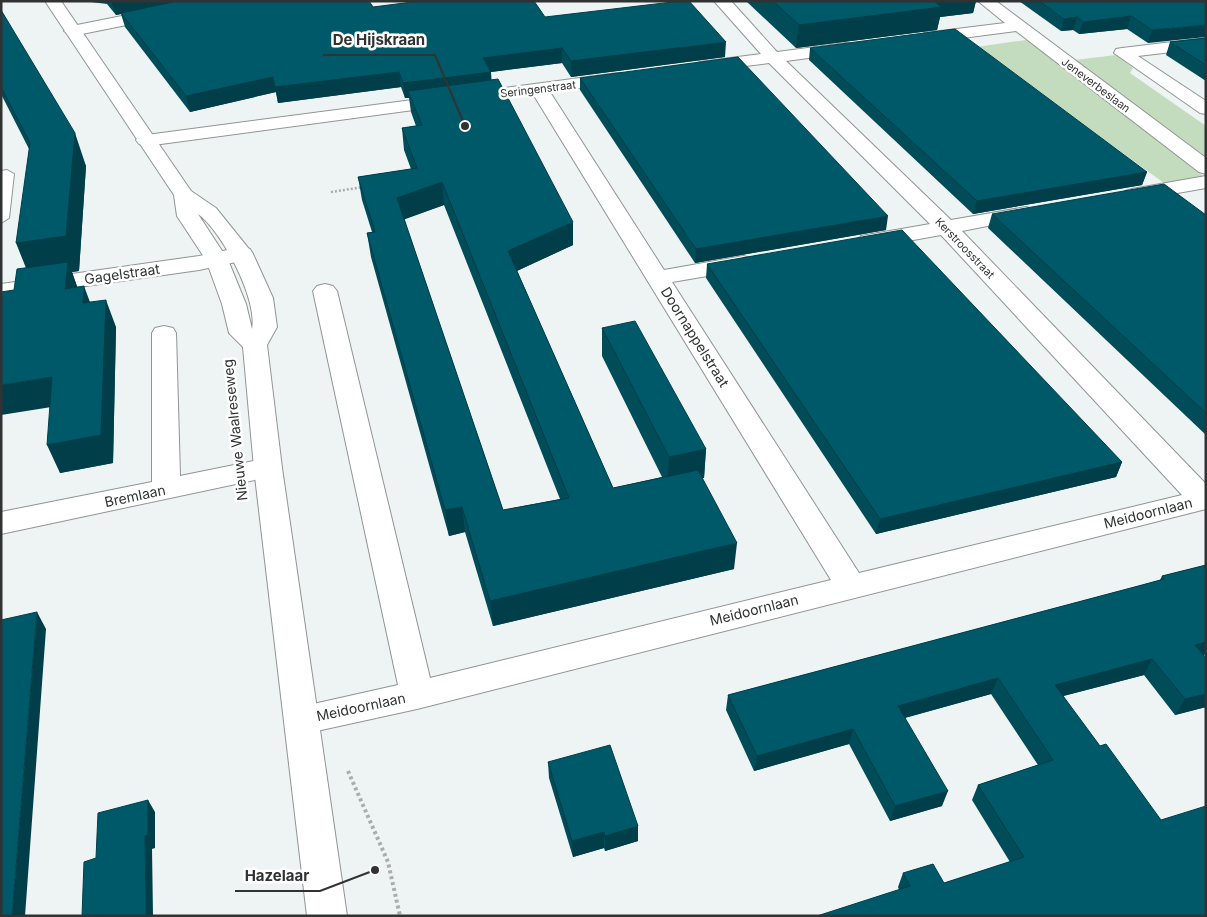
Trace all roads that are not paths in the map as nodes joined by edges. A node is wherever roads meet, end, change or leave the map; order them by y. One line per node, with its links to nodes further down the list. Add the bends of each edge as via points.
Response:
1 (52, 1): 6 (street, Nieuwe Waalreseweg)
2 (221, 1): 6 (street)
3 (722, 1): 10 (street, Kerstroosstraat)
4 (986, 1): 5 (street, Jeneverbeslaan)
5 (1019, 26): 7 (street); 16 (street, Jeneverbeslaan)
6 (72, 31): 15 (street, Nieuwe Waalreseweg)
7 (911, 40)
8 (1206, 43): 14 (street, via 1122,53)
9 (862, 46): 10 (street)
10 (773, 58): 11 (street); 23 (street, Kerstroosstraat)
11 (686, 69)
12 (637, 76): 13 (street, Seringenstraat)
13 (539, 89): 15 (street, Seringenstraat); 28 (street, Doornappelstraat)
14 (1206, 109)
15 (146, 140): 19 (street, Nieuwe Waalreseweg)
16 (1206, 168)
17 (1, 175): 22 (lane, via 6,174)
18 (1206, 182): 20 (street)
19 (184, 195): 25 (street, Nieuwe Waalreseweg, via 209,212); 26 (street, Nieuwe Waalreseweg, via 188,216)
20 (1110, 199)
21 (1042, 211): 23 (street)
22 (1, 218)
23 (946, 227): 24 (street); 35 (street, Kerstroosstraat)
24 (850, 244)
25 (242, 254): 26 (street, Gagelstraat); 32 (street, Nieuwe Waalreseweg, via 261,298 265,327)
26 (217, 260): 29 (street, Gagelstraat); 32 (street, Nieuwe Waalreseweg, via 241,333)
27 (764, 260): 28 (street)
28 (658, 278): 37 (street, Doornappelstraat)
29 (1, 291)
30 (325, 291): 38 (street)
31 (164, 333): 34 (street)
32 (255, 345): 33 (street, Nieuwe Waalreseweg)
33 (268, 468): 34 (street, Bremlaan); 39 (street, Nieuwe Waalreseweg)
34 (166, 490): 36 (street, Bremlaan)
35 (1204, 499): 37 (street, Meidoornlaan)
36 (1, 523)
37 (850, 585): 38 (street, Meidoornlaan)
38 (417, 695): 39 (street, Meidoornlaan)
39 (303, 719): 40 (street, Nieuwe Waalreseweg)
40 (327, 916)

